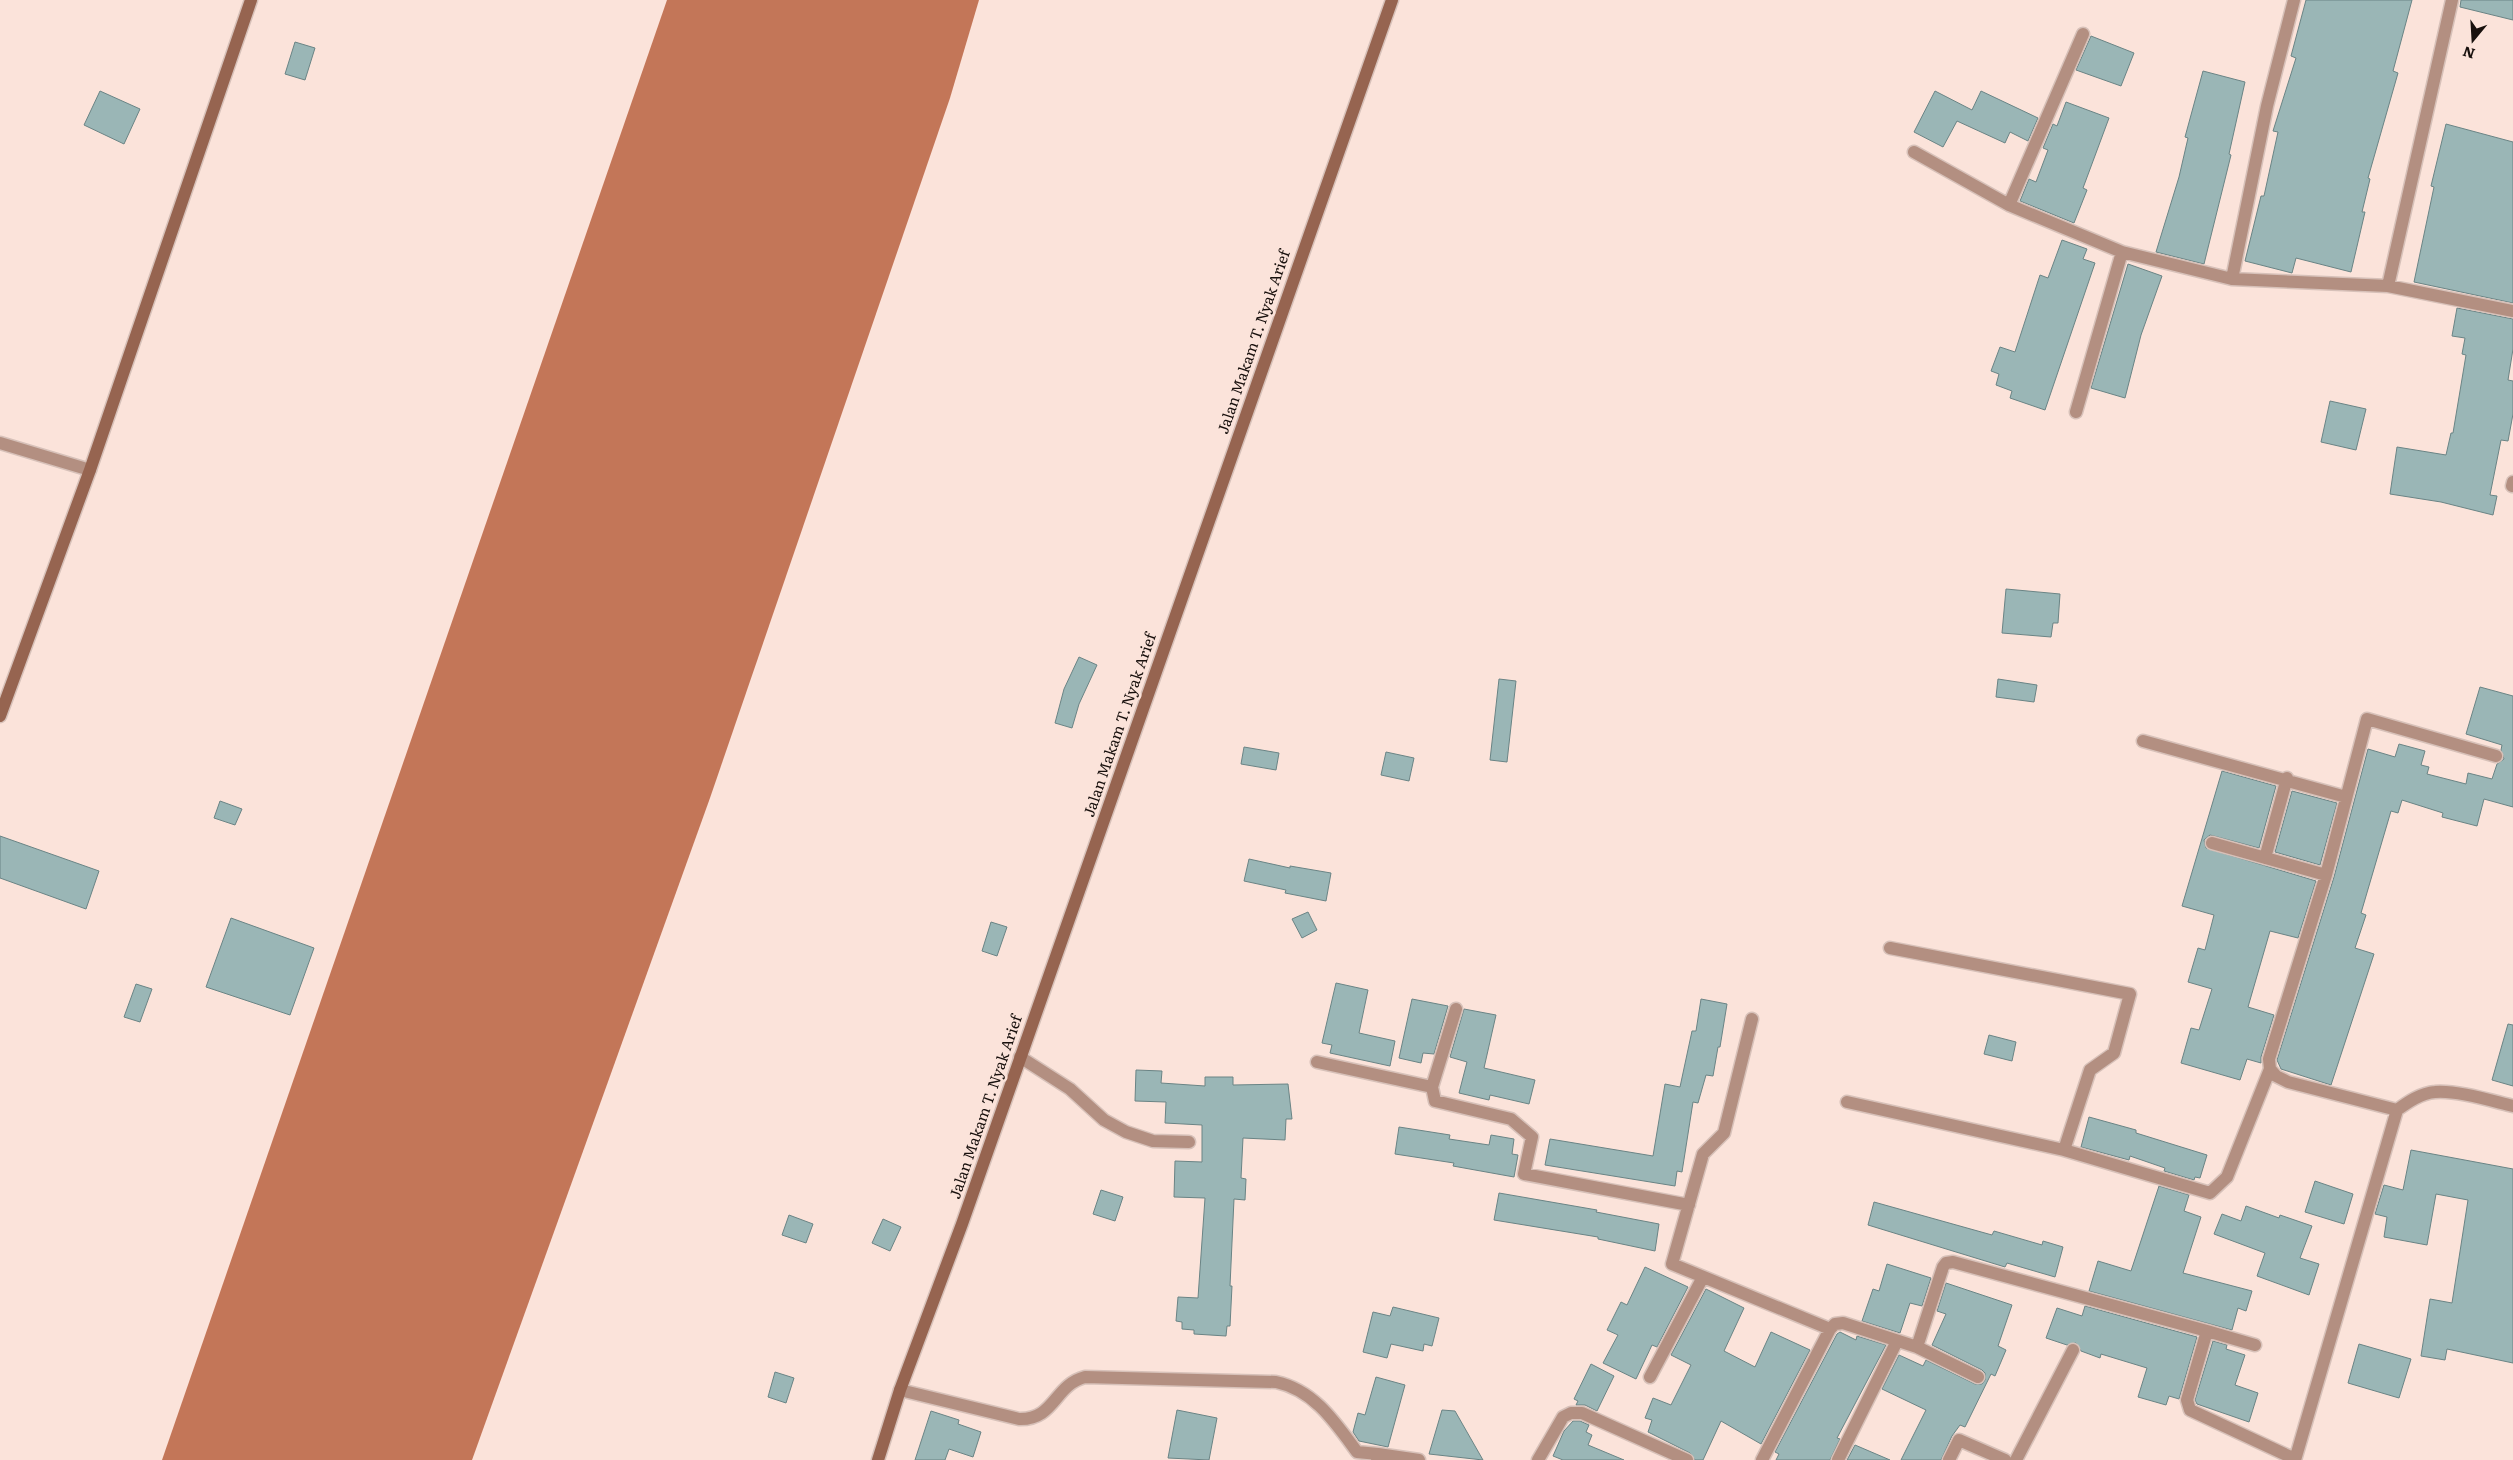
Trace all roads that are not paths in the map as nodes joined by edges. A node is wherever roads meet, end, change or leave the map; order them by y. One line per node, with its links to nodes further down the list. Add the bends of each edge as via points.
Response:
1 (251, 0): 14 (street)
2 (1392, 0): 26 (street, Jalan Makam T. Nyak Arief)
3 (2294, 0): 9 (street, via 2267,106)
4 (2452, 0): 10 (street)
5 (2083, 34): 7 (street)
6 (1914, 152): 7 (street)
7 (2009, 205): 8 (street)
8 (2122, 252): 9 (street); 12 (street)
9 (2232, 279): 10 (street)
10 (2388, 286): 11 (street)
11 (2513, 311)
12 (2076, 412)
13 (0, 443): 14 (street)
14 (90, 470): 15 (street)
15 (0, 716)
16 (2143, 741): 18 (street)
17 (2496, 756): 19 (street, via 2367,719)
18 (2286, 778): 19 (street); 21 (street)
19 (2346, 796): 22 (street)
20 (2212, 843): 21 (street)
21 (2265, 858): 22 (street)
22 (2326, 875): 28 (street, via 2269,1059)
23 (1890, 948): 34 (street, via 2130,994 2114,1053 2090,1070)
24 (1456, 1009): 29 (street)
25 (1752, 1019): 35 (street, via 1724,1133 1703,1154)
26 (1020, 1057): 33 (street, via 1070,1089 1104,1120 1126,1132 1153,1140); 45 (street, Jalan Makam T. Nyak Arief)
27 (1317, 1062): 29 (street)
28 (2270, 1069): 32 (street, via 2288,1082); 34 (street, via 2227,1176 2210,1193)
29 (1432, 1087): 35 (street, via 1435,1101 1511,1119 1532,1137 1524,1174)
30 (1847, 1102): 34 (street)
31 (2513, 1106): 32 (street, via 2436,1092 2415,1098)
32 (2397, 1110): 56 (street)
33 (1189, 1142)
34 (2064, 1150)
35 (1689, 1205): 36 (street, via 1672,1264)
36 (1703, 1277): 37 (street); 43 (street)
37 (1830, 1329): 39 (street, via 1843,1323); 47 (street)
38 (2207, 1331): 40 (street); 41 (street, via 1953,1262 1943,1267); 56 (street, via 2187,1406)
39 (1897, 1341): 41 (street); 52 (street)
40 (2255, 1345)
41 (1917, 1347): 44 (street)
42 (2074, 1350): 55 (street)
43 (1650, 1377)
44 (1978, 1377)
45 (900, 1390): 46 (street, via 1030,1419 1038,1418 1067,1386 1085,1377 1276,1382 1296,1388 1313,1399 1357,1452); 48 (street, Jalan Makam T. Nyak Arief)
46 (1378, 1457): 49 (street)
47 (1766, 1459)
48 (878, 1460)
49 (1419, 1460)
50 (1538, 1460): 51 (street, via 1563,1417 1582,1413)
51 (1687, 1460)
52 (1838, 1460)
53 (1949, 1460): 54 (street, via 1959,1440)
54 (2005, 1460)
55 (2016, 1460)
56 (2295, 1460)

